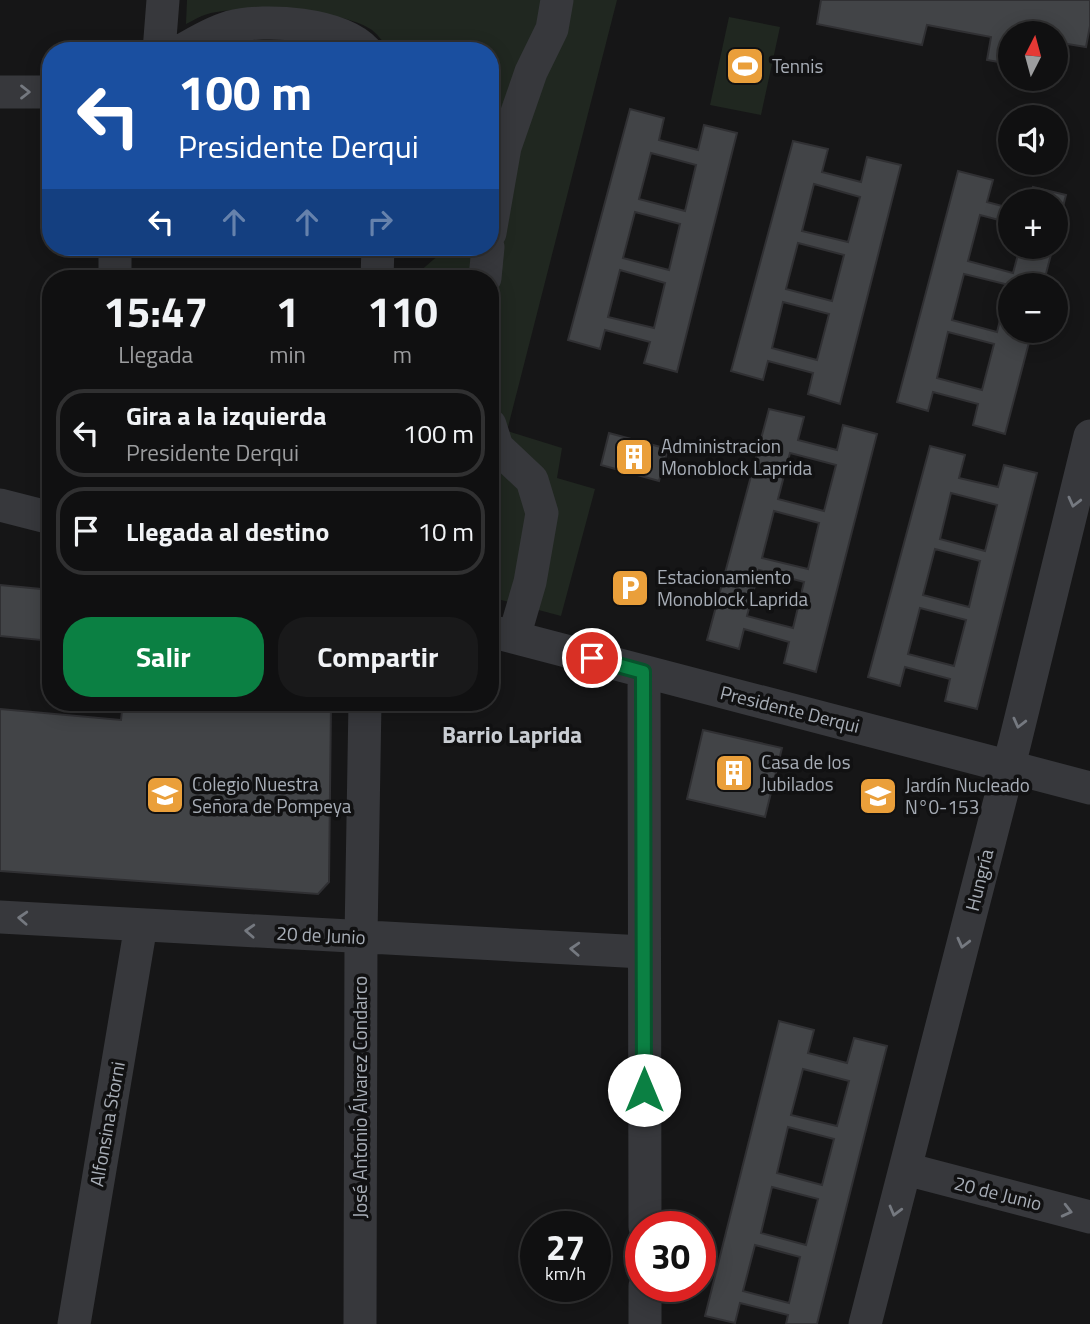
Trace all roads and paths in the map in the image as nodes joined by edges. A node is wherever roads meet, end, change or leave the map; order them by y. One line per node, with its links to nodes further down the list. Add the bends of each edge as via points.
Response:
1 (163, 0): 3 (street)
2 (556, 0): 8 (street, via 552,29 531,72 505,148)
3 (160, 42)
4 (199, 42): 5 (street, via 245,24 305,27)
5 (358, 42)
6 (0, 92): 7 (street, one-way to 7)
7 (42, 92)
8 (499, 182)
9 (1090, 436): 16 (street, Hungría, one-way to 16)
10 (499, 450): 13 (street, via 532,480 542,513 530,582)
11 (0, 505): 12 (street)
12 (42, 516)
13 (502, 634): 14 (street, Presidente Derqui)
14 (643, 672): 16 (street, Presidente Derqui); 21 (street)
15 (365, 711): 20 (street, José Antonio Álvarez Condarco)
16 (1008, 767): 17 (street, Presidente Derqui); 22 (street, Hungría, one-way to 22)
17 (1090, 789)
18 (0, 917): 19 (street, 20 de Junio, one-way to 18)
19 (141, 925): 20 (street, 20 de Junio, one-way to 19); 26 (street, Alfonsina Storni)
20 (361, 937): 21 (street, 20 de Junio, one-way to 20); 27 (street, José Antonio Álvarez Condarco)
21 (643, 953): 23 (street)
22 (906, 1169): 24 (street, 20 de Junio, one-way to 24); 29 (street, Hungría, one-way to 29)
23 (645, 1211)
24 (1090, 1217)
25 (645, 1302): 28 (street)
26 (74, 1324)
27 (360, 1324)
28 (645, 1324)
29 (865, 1324)

